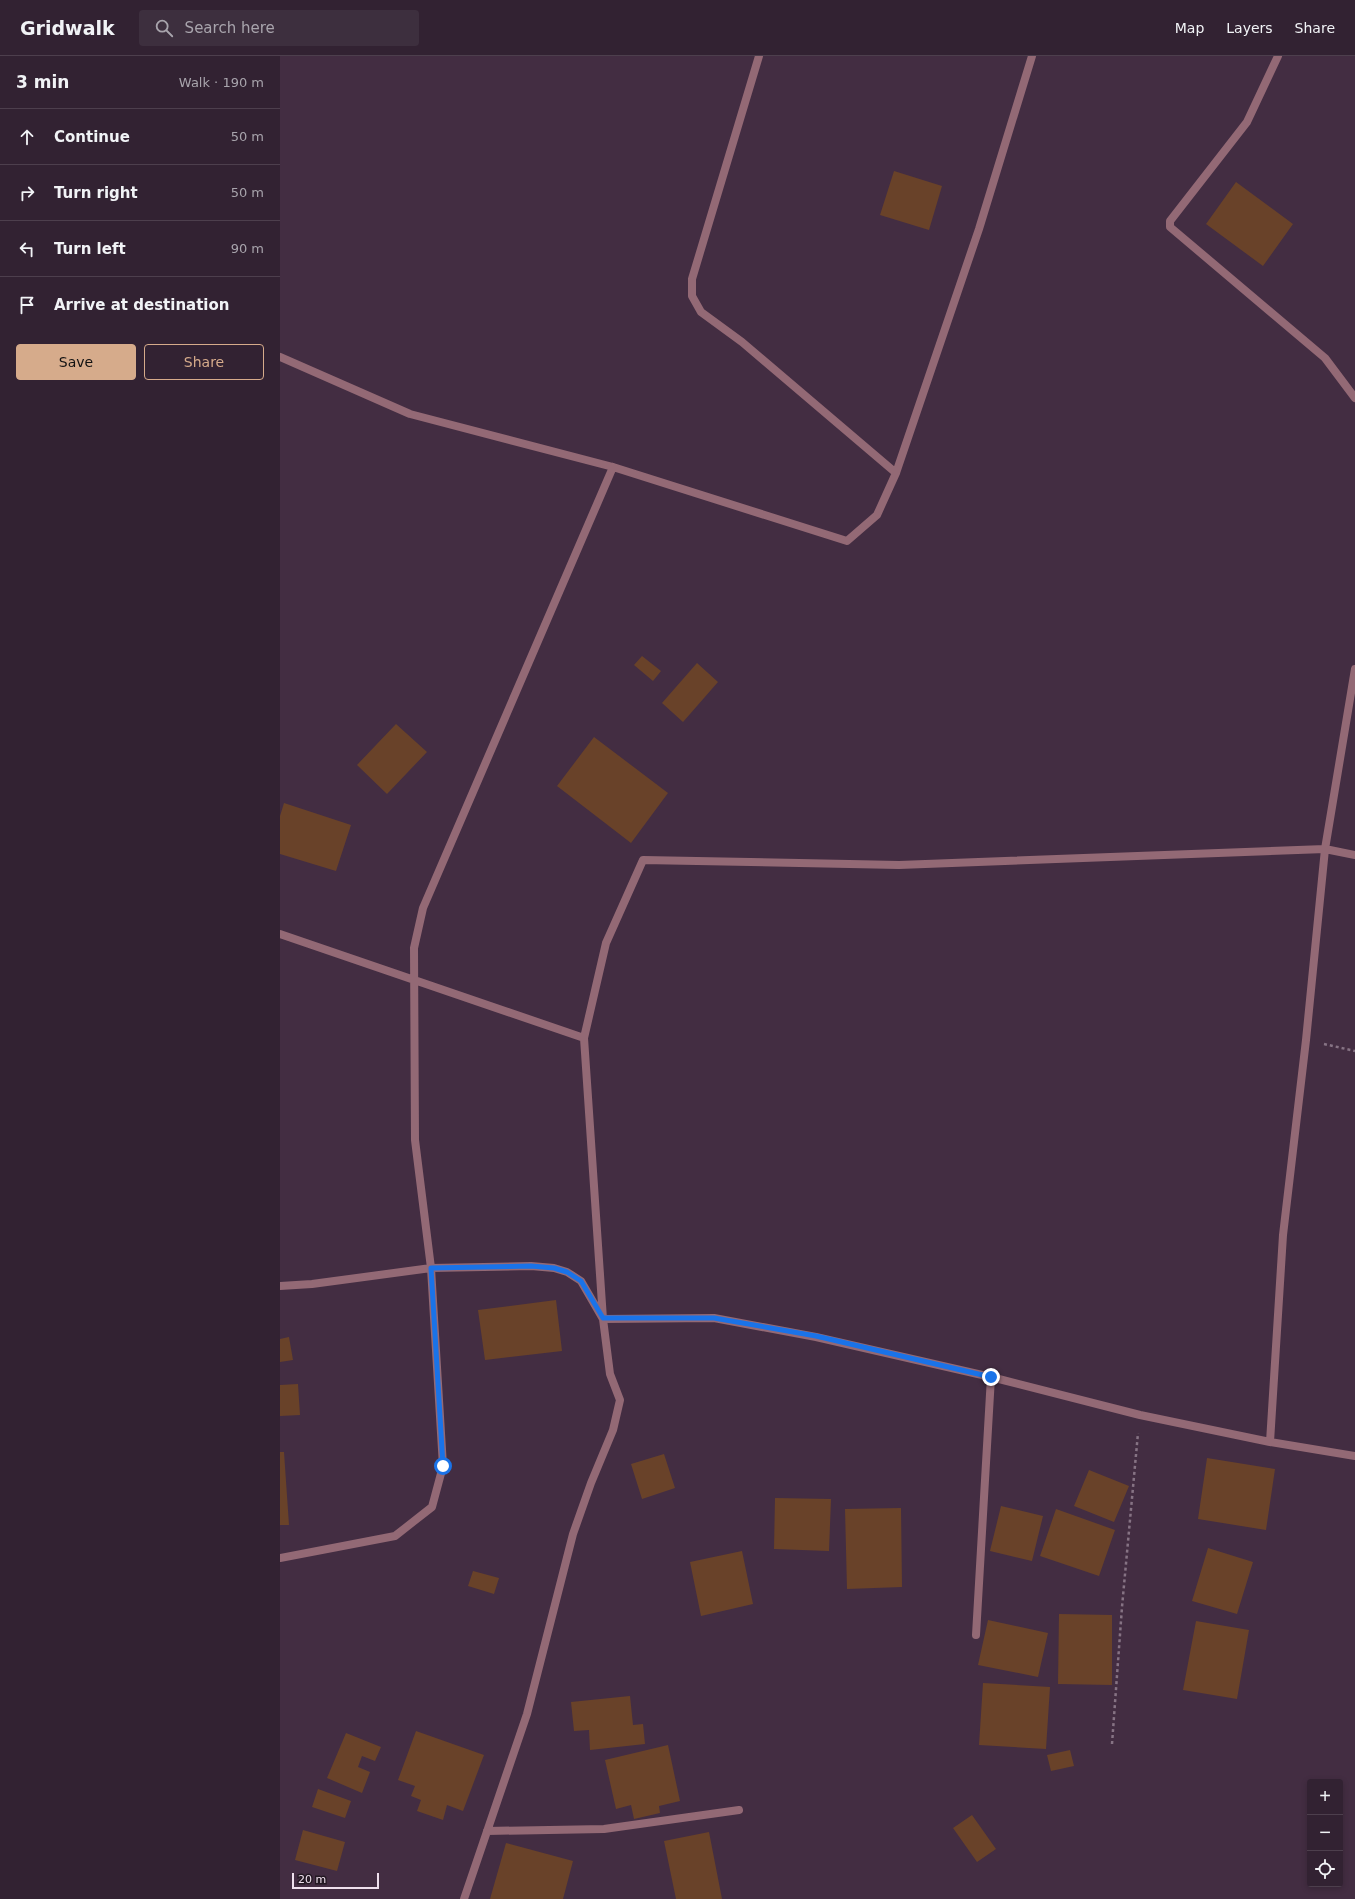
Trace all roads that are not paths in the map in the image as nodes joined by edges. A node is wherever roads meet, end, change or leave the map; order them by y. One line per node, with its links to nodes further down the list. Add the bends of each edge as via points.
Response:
1 (759, 56): 7 (street, via 692,279 692,296 701,312 742,342)
2 (1032, 56): 7 (street, via 979,228)
3 (1278, 56): 5 (street, via 1247,122 1170,222 1170,226 1325,358)
4 (280, 358): 6 (street, via 410,414)
5 (1355, 398)
6 (613, 467): 7 (street, via 847,541 877,515); 12 (street, via 423,908 414,948)
7 (896, 473)
8 (1355, 669): 9 (street)
9 (1325, 849): 10 (street); 13 (street, via 899,865 643,860 606,943); 18 (street, via 1284,1235)
10 (1355, 855)
11 (280, 934): 12 (street)
12 (415, 981): 13 (street); 14 (street, via 413,1036 416,1140)
13 (584, 1038): 16 (street)
14 (431, 1268): 15 (street); 16 (street, via 554,1268 567,1272 581,1281); 20 (street, via 443,1466 432,1507 395,1536)
15 (280, 1286)
16 (603, 1318): 17 (street, via 714,1318 816,1336); 23 (street, via 610,1374 620,1400 613,1430 573,1534 527,1714)
17 (991, 1377): 18 (street, via 1140,1415); 21 (street)
18 (1270, 1442): 19 (street)
19 (1355, 1456)
20 (280, 1558)
21 (976, 1635)
22 (739, 1810): 23 (street, via 604,1829)
23 (487, 1831): 24 (street)
24 (464, 1899)

